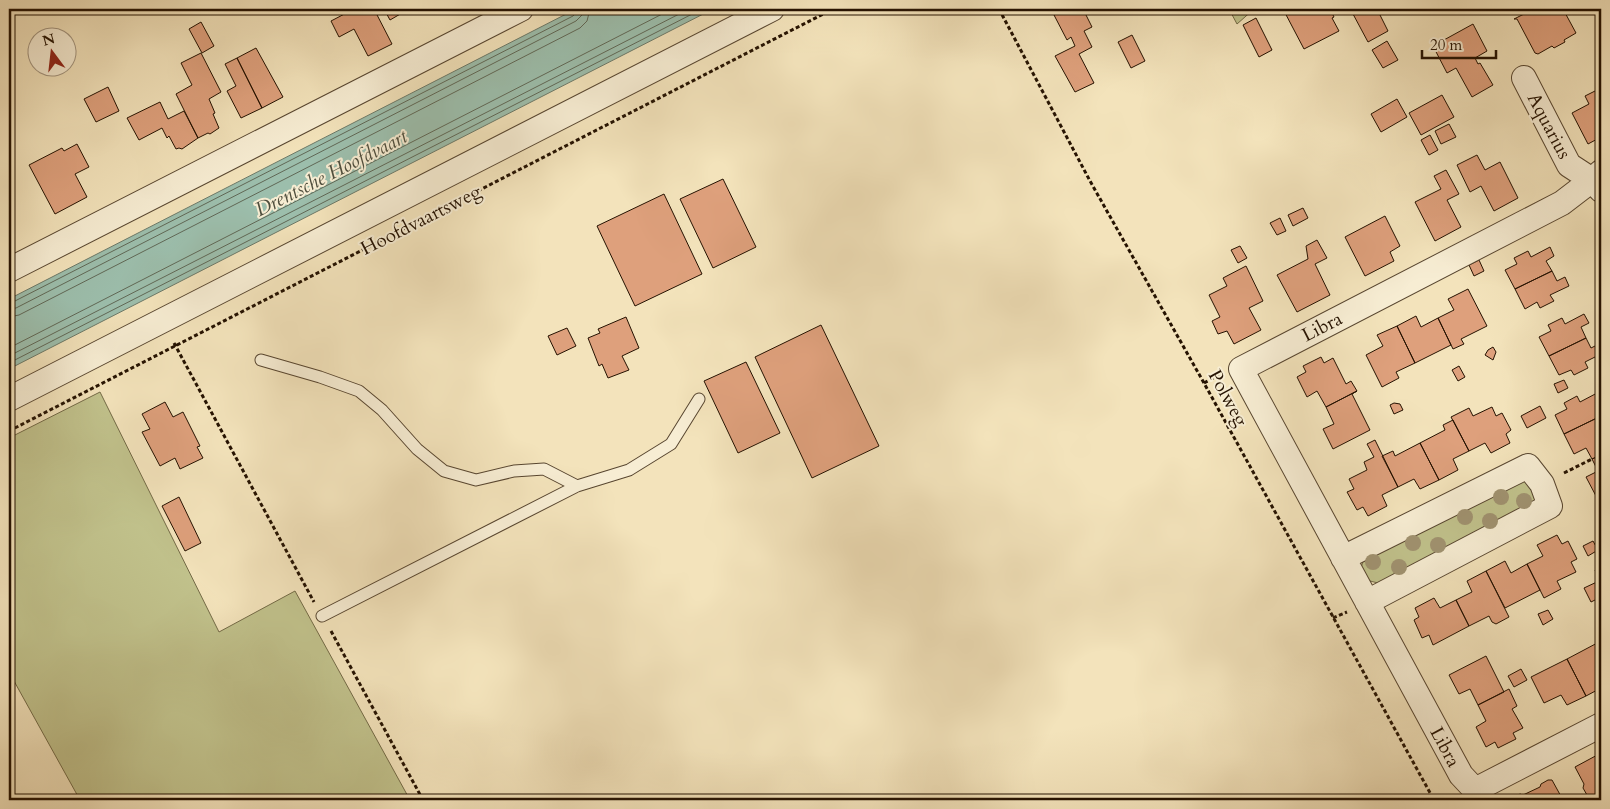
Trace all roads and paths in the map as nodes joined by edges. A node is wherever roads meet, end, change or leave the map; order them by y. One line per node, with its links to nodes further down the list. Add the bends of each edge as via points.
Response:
1 (521, 9): 7 (street)
2 (772, 9): 8 (street, Hoofdvaartsweg)
3 (833, 9): 9 (path, Hoofdvaartsweg)
4 (998, 9): 22 (path, Polweg)
5 (1524, 78): 6 (street, Aquarius, via 1569,165)
6 (1598, 181): 17 (street, Libra, via 1241,369)
7 (9, 270)
8 (162, 321): 9 (path); 11 (street, Hoofdvaartsweg)
9 (175, 345): 13 (path, Hoofdvaartsweg); 19 (path)
10 (261, 360): 16 (lane, via 359,390 417,449 444,471 476,480 514,471 544,469)
11 (9, 399)
12 (699, 399): 16 (lane, via 671,444 629,470)
13 (9, 431)
14 (1592, 459): 15 (path)
15 (1542, 484): 17 (street, via 1528,466); 18 (street, via 1550,506)
16 (576, 486): 19 (lane)
17 (1343, 558): 18 (street, Libra)
18 (1368, 602): 20 (street, Libra, via 1461,775 1475,790)
19 (322, 616): 21 (path)
20 (1601, 725)
21 (423, 800)
22 (1434, 800)

